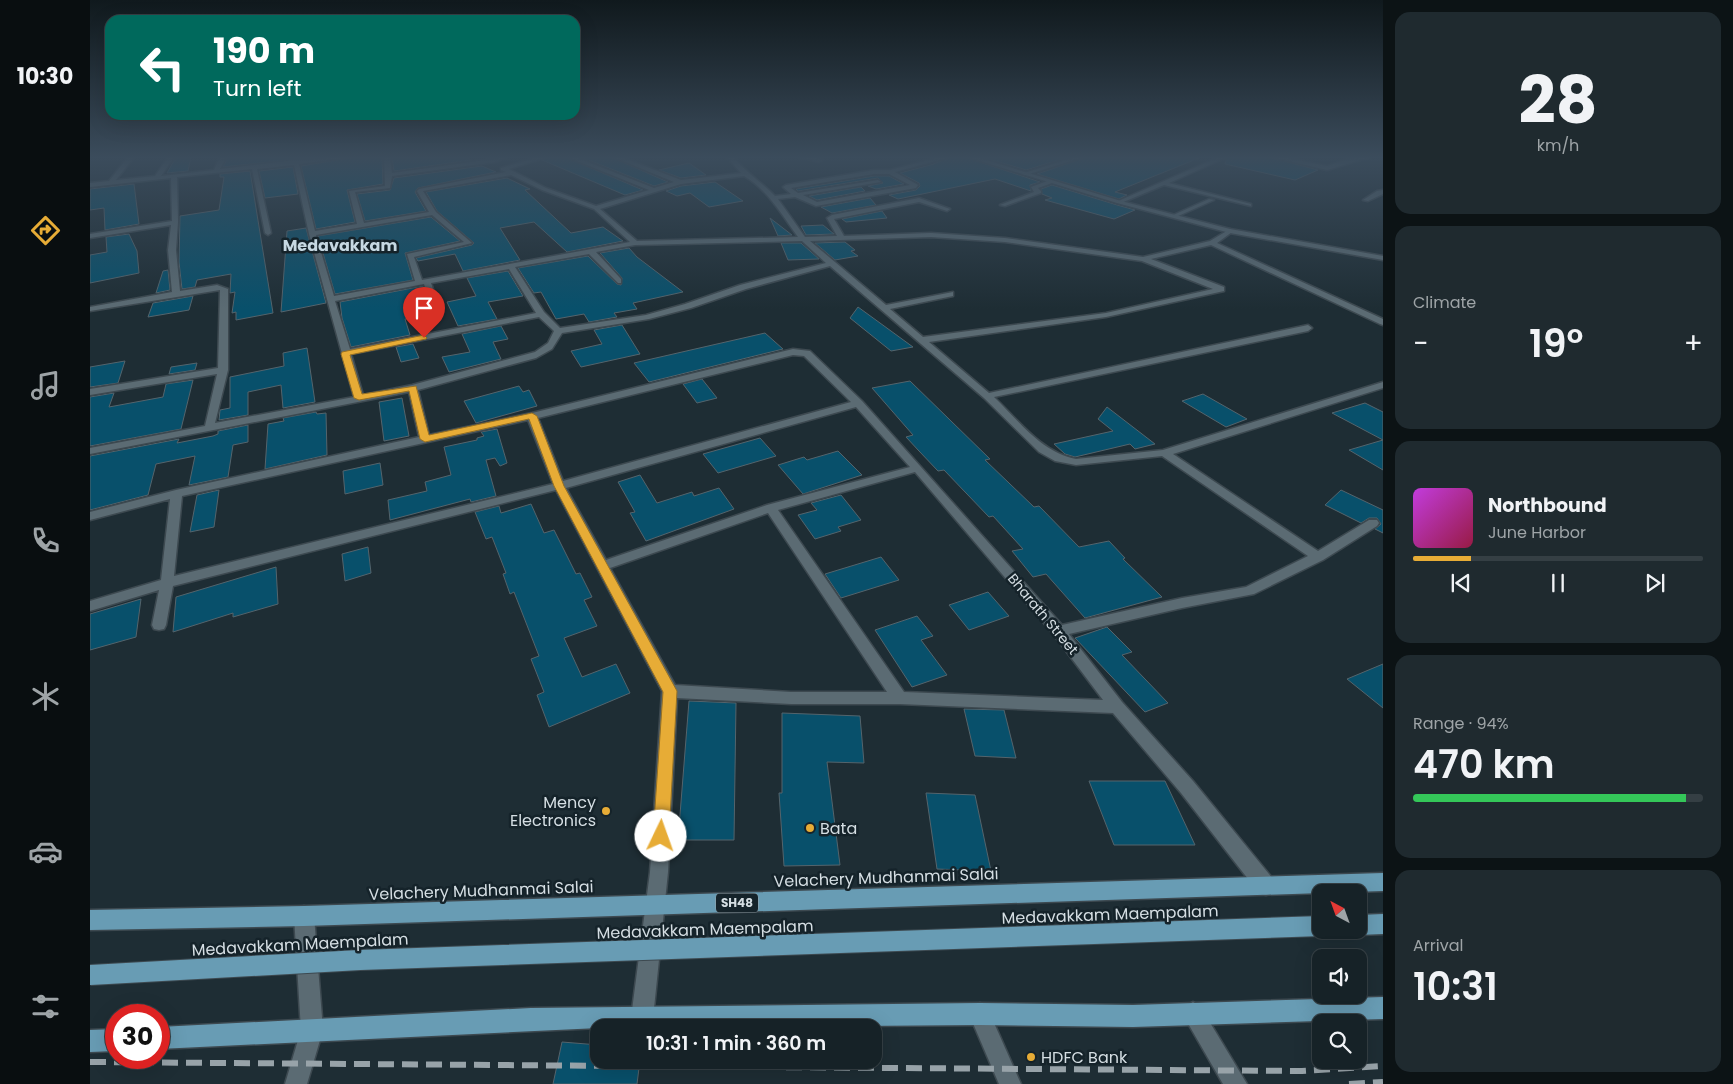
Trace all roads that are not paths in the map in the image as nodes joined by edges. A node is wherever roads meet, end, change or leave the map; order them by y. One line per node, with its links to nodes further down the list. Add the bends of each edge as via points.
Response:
1 (175, 208): 15 (street)
2 (263, 208): 18 (street)
3 (307, 208): 19 (street)
4 (356, 208): 16 (street)
5 (429, 208): 13 (street)
6 (596, 208): 23 (street)
7 (781, 208): 21 (street)
8 (879, 208): 22 (street, via 830,218)
9 (943, 208): 12 (street)
10 (1141, 208): 14 (street)
11 (1193, 208): 14 (street)
12 (947, 209)
13 (432, 213): 16 (street); 31 (street, via 470,244 410,256)
14 (1174, 216): 17 (street)
15 (175, 222): 20 (street); 32 (street, via 172,250)
16 (361, 226): 19 (street)
17 (1230, 231): 24 (street); 26 (street)
18 (268, 233)
19 (312, 234): 34 (street)
20 (90, 236)
21 (802, 238): 22 (street); 23 (street); 28 (street)
22 (841, 238): 27 (street, via 931,235 995,239)
23 (635, 243): 25 (street)
24 (1212, 243): 27 (street); 39 (street)
25 (591, 250): 29 (street); 30 (street)
26 (1383, 258)
27 (1143, 259): 42 (street, via 1221,289 1106,315)
28 (830, 264): 35 (street); 41 (street, via 743,287 688,306)
29 (510, 265): 31 (street); 38 (street)
30 (618, 281)
31 (423, 282): 34 (street); 37 (street)
32 (176, 294): 36 (street); 44 (street, via 217,287 224,290)
33 (950, 294): 35 (street)
34 (332, 299): 43 (street)
35 (884, 308): 42 (street)
36 (90, 309)
37 (436, 310)
38 (541, 314): 41 (street); 43 (street)
39 (1383, 322)
40 (1308, 328): 48 (street)
41 (558, 331): 46 (street, via 552,346 533,356)
42 (922, 340): 48 (street)
43 (345, 354): 49 (street)
44 (224, 370): 47 (street); 52 (street)
45 (1383, 385): 55 (street)
46 (413, 388): 49 (street); 53 (street)
47 (90, 392)
48 (987, 396): 55 (street, via 1043,450 1059,459 1076,462)
49 (359, 398): 52 (street)
50 (858, 403): 51 (street, Bharath Street, via 806,353 793,352); 56 (street, Bharath Street); 57 (street)
51 (532, 416): 53 (street); 57 (street)
52 (209, 429): 54 (street)
53 (425, 439): 58 (street)
54 (90, 451)
55 (1164, 452): 62 (street)
56 (917, 468): 59 (street); 67 (street, Bharath Street)
57 (559, 486): 63 (street); 64 (street)
58 (176, 494): 60 (street); 64 (street)
59 (771, 508): 63 (street); 69 (street)
60 (90, 516)
61 (1373, 523): 62 (street)
62 (1318, 557): 67 (street, via 1249,591)
63 (602, 566): 68 (street)
64 (167, 582): 65 (street); 66 (street)
65 (90, 606)
66 (159, 624)
67 (1059, 630): 70 (street, Bharath Street)
68 (670, 691): 69 (street, via 791,698); 73 (street)
69 (900, 698): 70 (street)
70 (1116, 707): 72 (street, Bharath Street)
71 (1383, 882): 72 (main road, Velachery Mudhanmai Salai / SH48)
72 (1266, 886): 73 (main road, Velachery Mudhanmai Salai / SH48)
73 (655, 906): 74 (main road, Velachery Mudhanmai Salai / SH48); 83 (street)
74 (304, 916): 75 (main road, Velachery Mudhanmai Salai / SH48); 84 (street)
75 (90, 920)
76 (1383, 924): 77 (main road)
77 (1368, 925)
78 (1312, 926): 79 (main road, Medavakkam Maempalam, bridge, via 360,960)
79 (90, 975)
80 (1383, 1008): 81 (main road)
81 (1193, 1013): 82 (main road, via 1133,1016); 90 (street)
82 (980, 1014): 83 (main road); 89 (street)
83 (642, 1018): 84 (main road, via 531,1019)
84 (312, 1030): 85 (main road); 88 (street)
85 (170, 1037)
86 (105, 1040): 87 (main road)
87 (90, 1041)
88 (296, 1084)
89 (1010, 1084)
90 (1236, 1084)

